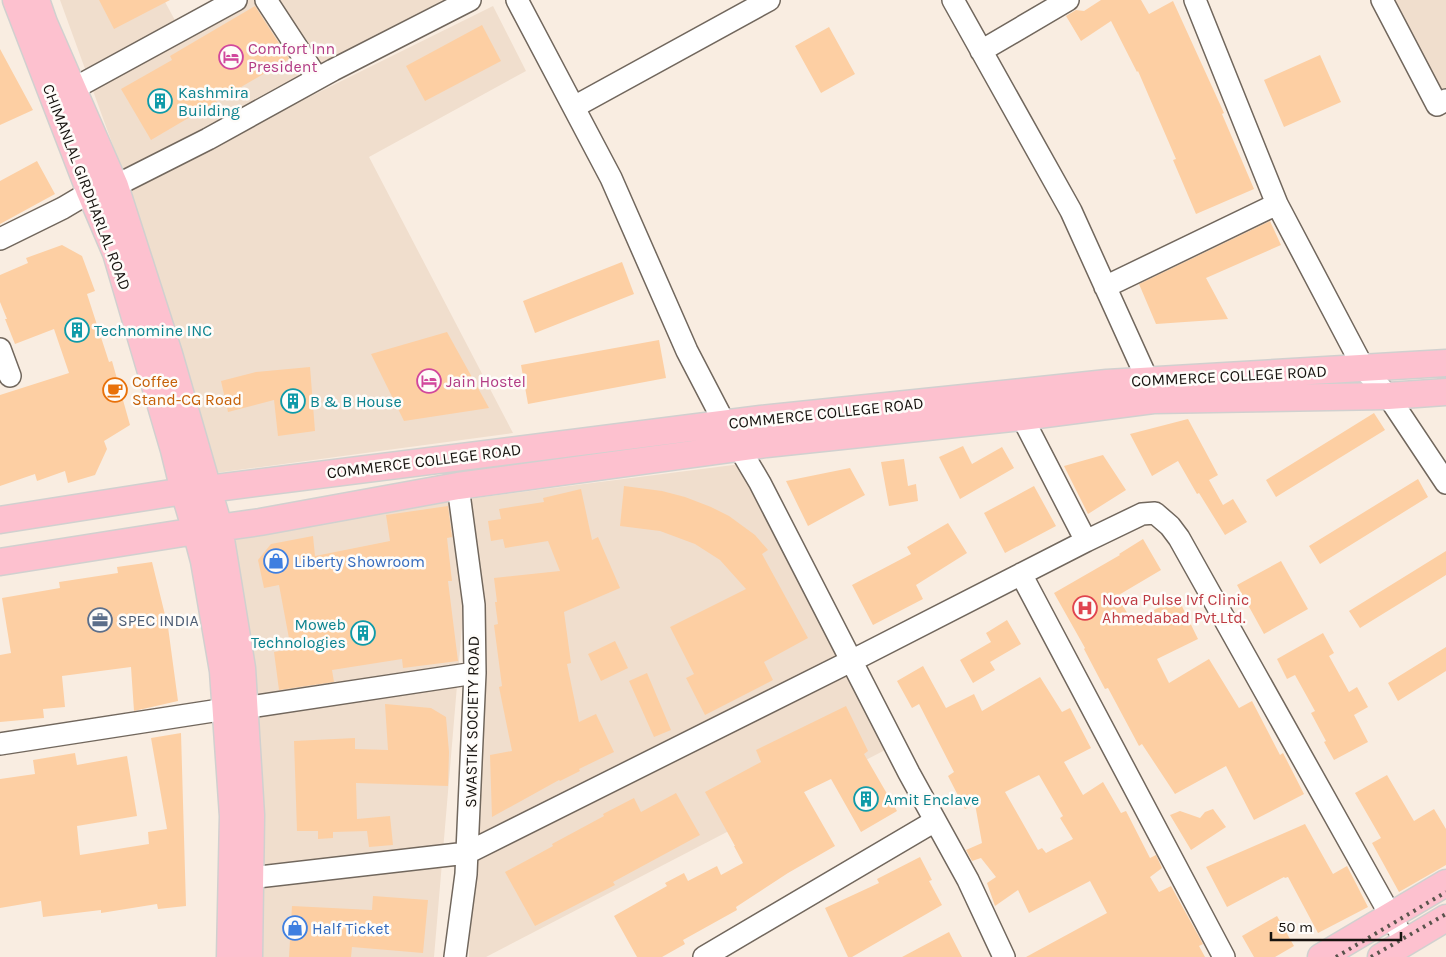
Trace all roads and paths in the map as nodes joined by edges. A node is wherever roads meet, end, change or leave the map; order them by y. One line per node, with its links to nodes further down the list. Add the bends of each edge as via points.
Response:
1 (16, 0): 18 (main road, CHIMANLAL GIRDHARLAL ROAD)
2 (36, 0): 14 (main road, CHIMANLAL GIRDHARLAL ROAD)
3 (236, 0): 14 (street)
4 (266, 0): 13 (street)
5 (470, 0): 13 (street)
6 (517, 0): 16 (street)
7 (769, 0): 16 (street)
8 (952, 0): 12 (street)
9 (1068, 0): 12 (street)
10 (1195, 0): 19 (street)
11 (1382, 0): 15 (street, via 1437,105)
12 (981, 51): 21 (street, via 1071,211)
13 (317, 78): 17 (street)
14 (73, 89): 17 (main road, CHIMANLAL GIRDHARLAL ROAD)
15 (1446, 100)
16 (574, 107): 30 (street, via 610,178 687,351)
17 (115, 186): 34 (main road, CHIMANLAL GIRDHARLAL ROAD, via 169,354)
18 (90, 192): 20 (street); 34 (main road, CHIMANLAL GIRDHARLAL ROAD, via 116,253 171,440)
19 (1277, 204): 21 (street); 24 (street)
20 (0, 239)
21 (1105, 287): 26 (street)
22 (0, 350): 25 (street)
23 (1446, 363): 24 (main road, COMMERCE COLLEGE ROAD)
24 (1364, 369): 26 (main road, COMMERCE COLLEGE ROAD); 28 (street)
25 (10, 376)
26 (1150, 391): 28 (main road, COMMERCE COLLEGE ROAD); 29 (main road, COMMERCE COLLEGE ROAD); 30 (main road, COMMERCE COLLEGE ROAD, via 1106,383)
27 (1446, 392): 28 (main road, COMMERCE COLLEGE ROAD)
28 (1388, 396): 32 (street)
29 (1022, 418): 31 (main road, COMMERCE COLLEGE ROAD); 37 (street)
30 (725, 424): 31 (street); 34 (main road, COMMERCE COLLEGE ROAD)
31 (739, 448): 33 (main road, COMMERCE COLLEGE ROAD); 40 (street)
32 (1446, 483)
33 (458, 486): 36 (main road, COMMERCE COLLEGE ROAD); 41 (street, SWASTIK SOCIETY ROAD, via 474,605)
34 (196, 490): 35 (main road, COMMERCE COLLEGE ROAD); 36 (main road)
35 (0, 520)
36 (207, 529): 38 (main road, COMMERCE COLLEGE ROAD); 42 (main road, via 242,668)
37 (1086, 541): 39 (street); 48 (street, via 1142,514 1155,513 1170,526)
38 (0, 562)
39 (1021, 574): 40 (street); 56 (street)
40 (851, 661): 44 (street); 45 (street)
41 (475, 673): 42 (street); 45 (street, SWASTIK SOCIETY ROAD)
42 (235, 709): 43 (street); 46 (main road, via 251,815); 51 (main road)
43 (0, 744)
44 (935, 820): 54 (street); 55 (street)
45 (467, 853): 46 (street); 53 (street, SWASTIK SOCIETY ROAD)
46 (250, 878): 52 (main road)
47 (1446, 883): 48 (main road)
48 (1391, 916): 50 (street); 57 (main road)
49 (1446, 918): 50 (main road)
50 (1406, 943): 58 (main road)
51 (230, 957)
52 (249, 957)
53 (455, 957)
54 (704, 957)
55 (1004, 957)
56 (1224, 957)
57 (1322, 957)
58 (1381, 957)

